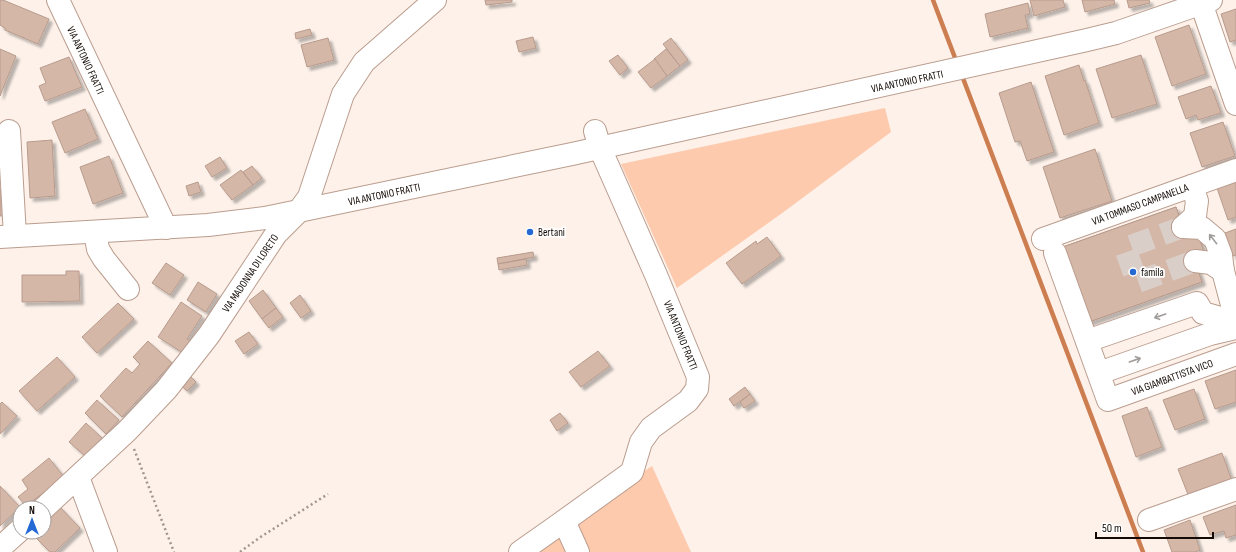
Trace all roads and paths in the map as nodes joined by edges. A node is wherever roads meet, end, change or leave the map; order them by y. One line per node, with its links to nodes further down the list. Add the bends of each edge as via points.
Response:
1 (58, 0): 10 (street, VIA ANTONIO FRATTI)
2 (435, 0): 9 (street, VIA MADONNA DI LORETO, via 364,62 343,94 309,197)
3 (1204, 1): 4 (street); 6 (street, VIA ANTONIO FRATTI, via 1116,33 975,66)
4 (1236, 104)
5 (10, 131): 12 (street)
6 (597, 139): 9 (street, VIA ANTONIO FRATTI); 27 (street, VIA ANTONIO FRATTI, via 698,377 697,389 688,401 651,428 641,442 632,472)
7 (1236, 170): 8 (street, VIA TOMMASO CAMPANELLA)
8 (1192, 186): 14 (street, one-way to 8, via 1215,239 1202,228 1183,227 1195,216 1197,201); 18 (street, VIA TOMMASO CAMPANELLA, via 1049,246)
9 (298, 212): 10 (street, VIA ANTONIO FRATTI, via 224,224); 21 (street, VIA MADONNA DI LORETO, via 276,234 189,362)
10 (166, 228): 11 (street, VIA ANTONIO FRATTI)
11 (95, 232): 12 (street, VIA ANTONIO FRATTI); 15 (street, via 98,249)
12 (8, 237)
13 (1195, 261): 14 (street, via 1211,263)
14 (1223, 271): 16 (street)
15 (128, 289)
16 (1236, 320)
17 (1236, 327): 18 (street, one-way to 18, via 1228,320 1203,313 1197,303); 20 (street, one-way to 17)
18 (1087, 342): 20 (street)
19 (1236, 354): 20 (street, VIA GIAMBATTISTA VICO, via 1108,400)
20 (1099, 373)
21 (127, 432): 22 (street, VIA MADONNA DI LORETO); 31 (path)
22 (78, 477): 25 (street, VIA MADONNA DI LORETO); 30 (street)
23 (1236, 489): 26 (street)
24 (328, 494): 32 (path)
25 (52, 501)
26 (1149, 520)
27 (564, 521): 33 (street, VIA ANTONIO FRATTI); 34 (street)
28 (12, 537): 29 (street)
29 (0, 548)
30 (106, 552)
31 (174, 552)
32 (240, 552)
33 (520, 552)
34 (578, 552)

